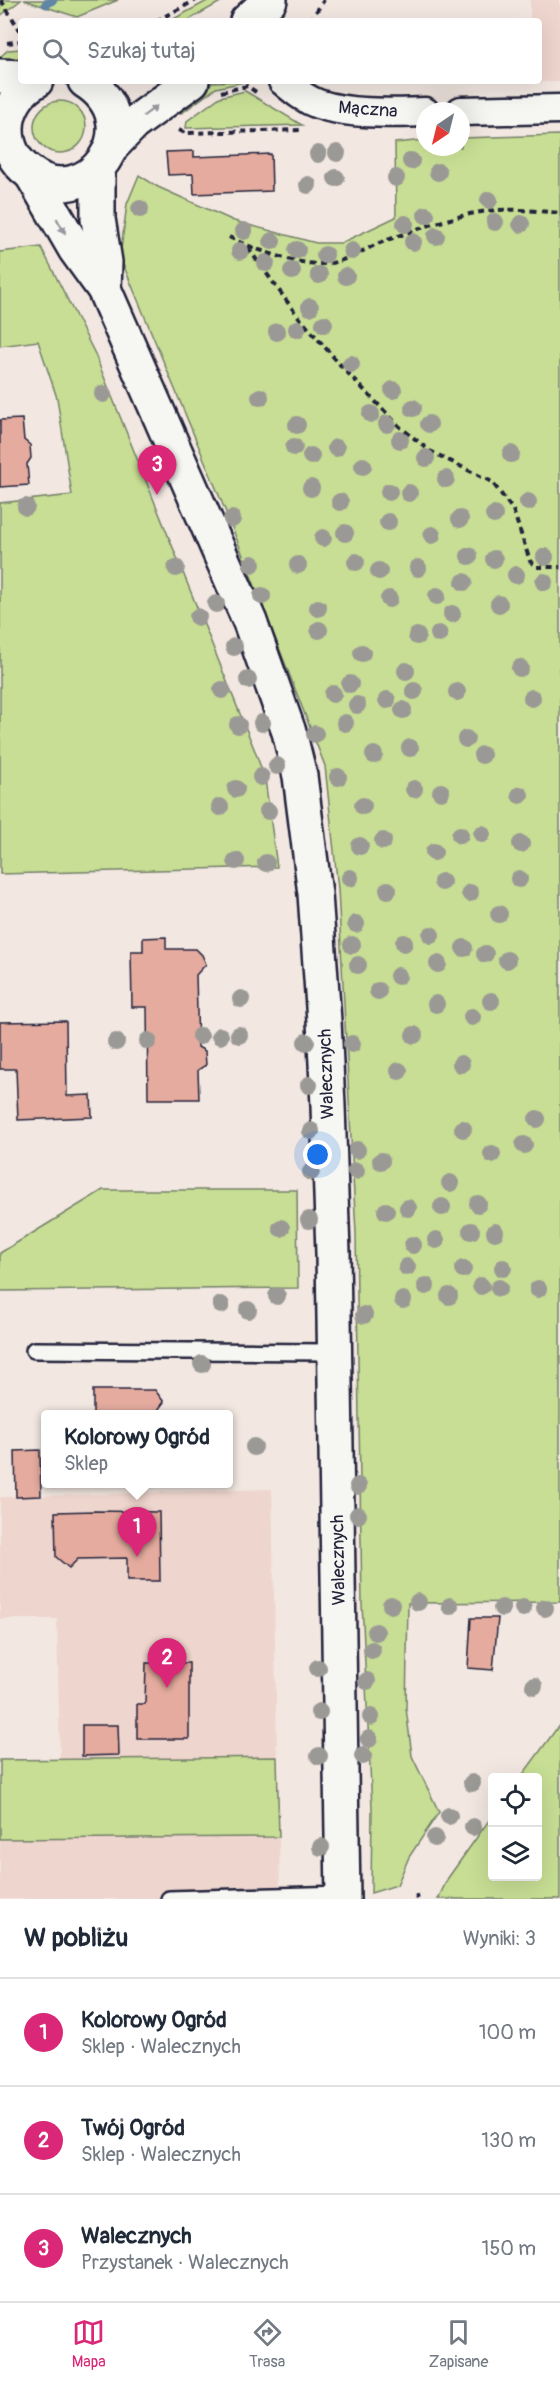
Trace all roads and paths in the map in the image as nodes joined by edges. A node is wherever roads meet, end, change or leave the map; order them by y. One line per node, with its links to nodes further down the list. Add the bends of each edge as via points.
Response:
1 (1, 0): 8 (path)
2 (196, 0): 5 (path)
3 (270, 0): 6 (street)
4 (324, 0): 7 (path)
5 (162, 18)
6 (249, 18)
7 (312, 18)
8 (18, 27)
9 (0, 76): 10 (street)
10 (18, 77)
11 (32, 84): 20 (street, via 15,100)
12 (90, 84): 21 (street, Walecznych, via 111,110 115,132)
13 (188, 84): 21 (street, one-way to 13, via 133,124)
14 (287, 84): 17 (street, Mączna, via 303,97 334,108)
15 (560, 109): 16 (street)
16 (470, 111)
17 (416, 112)
18 (171, 125): 19 (path, via 185,133)
19 (313, 129)
20 (4, 136): 22 (street, Walecznych, via 21,166)
21 (105, 157): 22 (street, via 87,177 73,182 45,181); 26 (street, Walecznych, via 98,219 105,262)
22 (32, 175): 26 (street, Walecznych, one-way to 26, via 75,249)
23 (560, 213): 25 (path, via 485,212 443,222 321,264)
24 (229, 237): 25 (path)
25 (248, 248): 27 (path, via 297,315 399,426 430,451 492,482 513,510 530,561 537,567)
26 (104, 289): 29 (street, Walecznych, via 250,622 289,732 300,776 315,894 324,1021)
27 (560, 567)
28 (34, 1350): 29 (lane)
29 (335, 1352): 30 (street, Walecznych)
30 (343, 1897): 31 (lane)
31 (169, 1899)

